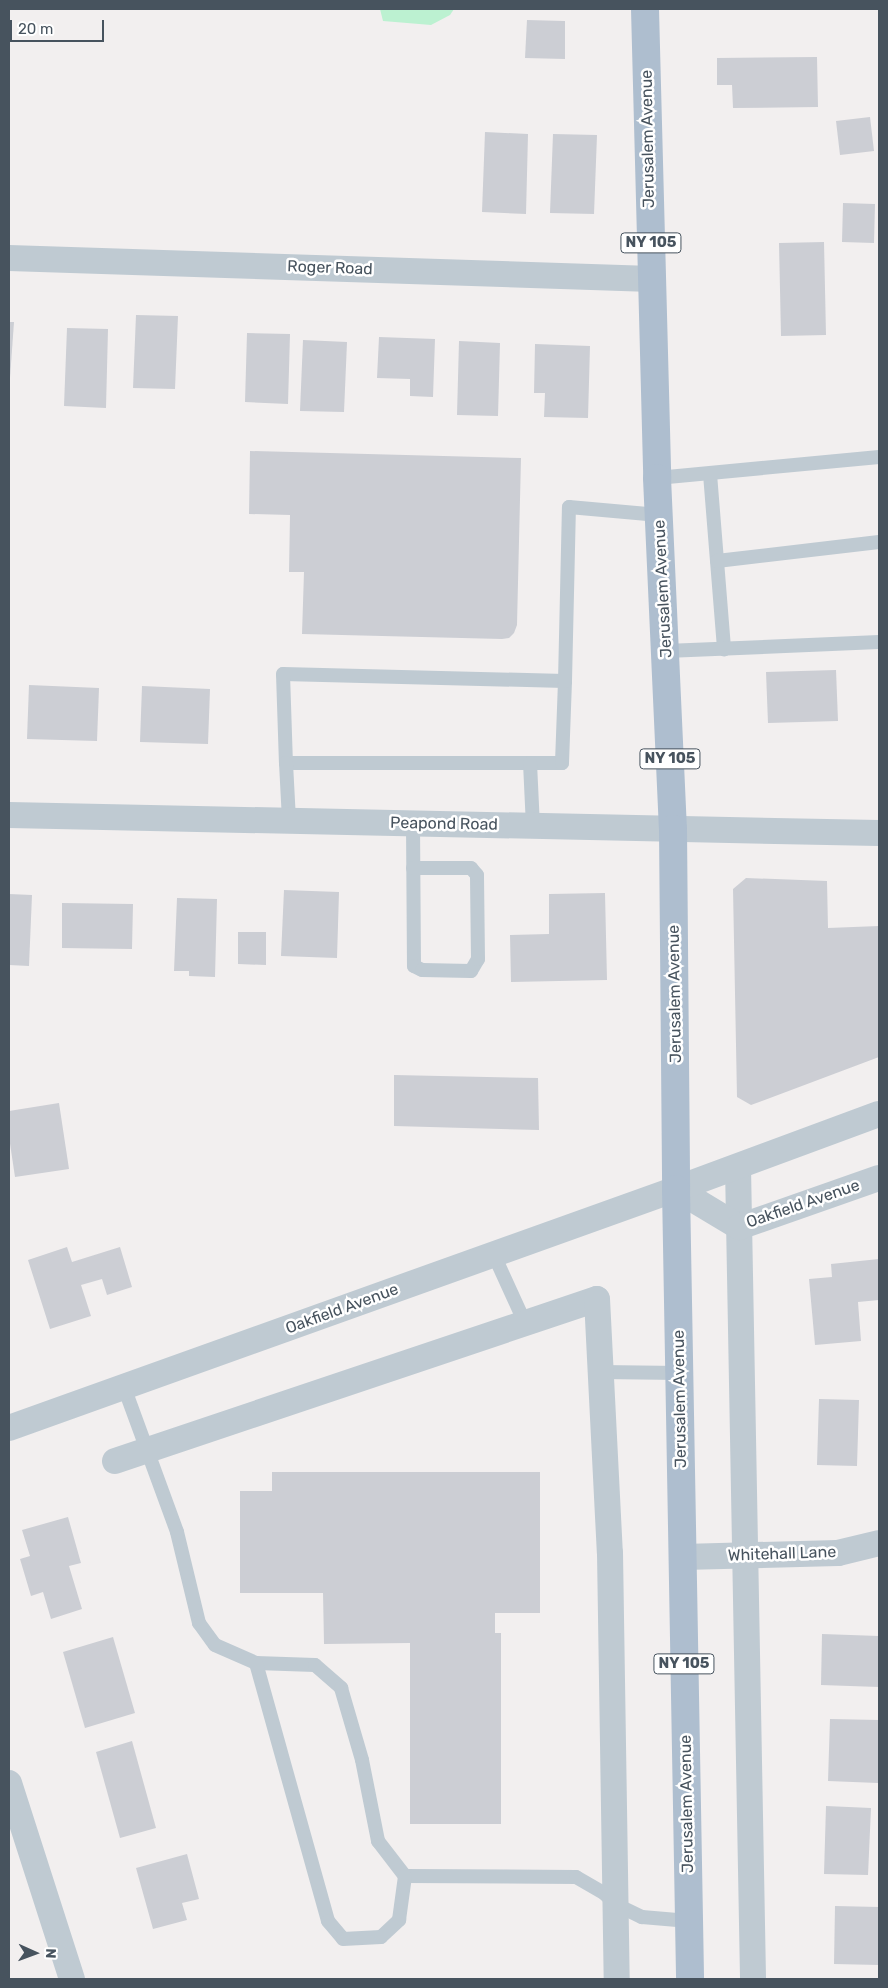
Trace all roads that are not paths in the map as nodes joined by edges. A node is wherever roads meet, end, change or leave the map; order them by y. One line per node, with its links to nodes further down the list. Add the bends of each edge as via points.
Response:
1 (645, 9): 3 (main road, Jerusalem Avenue / NY 105)
2 (9, 258): 3 (street, Roger Road)
3 (652, 279): 6 (main road, Jerusalem Avenue / NY 105)
4 (879, 457): 5 (lane)
5 (710, 474): 6 (lane); 9 (lane)
6 (657, 478): 7 (main road, Jerusalem Avenue / NY 105)
7 (659, 515): 12 (main road, Jerusalem Avenue / NY 105); 13 (lane, via 569,507)
8 (879, 542): 9 (lane)
9 (717, 561): 11 (lane)
10 (879, 642): 11 (lane)
11 (724, 649): 12 (lane)
12 (666, 651): 20 (main road, Jerusalem Avenue / NY 105)
13 (565, 681): 14 (lane, via 283,674); 15 (lane, via 562,763)
14 (286, 763): 15 (lane); 17 (lane)
15 (530, 763): 19 (lane)
16 (9, 815): 17 (street, Peapond Road)
17 (289, 821): 18 (street, Peapond Road)
18 (413, 824): 19 (street, Peapond Road); 22 (lane)
19 (533, 826): 20 (street, Peapond Road)
20 (673, 829): 21 (street, Peapond Road); 26 (main road, Jerusalem Avenue / NY 105)
21 (879, 833)
22 (413, 868): 22 (lane, via 414,966 422,970 472,971 478,959 477,875 471,868)
23 (879, 1114): 24 (street, Oakfield Avenue)
24 (738, 1167): 26 (street, Oakfield Avenue); 27 (street)
25 (879, 1178): 27 (street, Oakfield Avenue)
26 (676, 1189): 27 (street, Oakfield Avenue); 28 (street, Oakfield Avenue); 31 (main road, Jerusalem Avenue / NY 105)
27 (739, 1227): 37 (street)
28 (494, 1255): 29 (lane); 32 (street, Oakfield Avenue)
29 (525, 1323): 30 (street, via 597,1299); 34 (street)
30 (601, 1372): 31 (lane); 42 (street, via 610,1553)
31 (679, 1373): 38 (main road, Jerusalem Avenue / NY 105)
32 (124, 1387): 33 (street, Oakfield Avenue); 34 (lane)
33 (9, 1428)
34 (148, 1451): 35 (street); 39 (lane, via 177,1532 199,1623 215,1645)
35 (115, 1461)
36 (879, 1543): 37 (street, Whitehall Lane, via 838,1553)
37 (745, 1556): 38 (street, Whitehall Lane); 47 (street)
38 (683, 1557): 43 (main road, Jerusalem Avenue / NY 105)
39 (256, 1663): 41 (lane, via 315,1665 341,1688 362,1760 378,1841); 41 (lane, via 328,1920 343,1939 381,1937 399,1920)
40 (9, 1783): 44 (street)
41 (405, 1876): 42 (lane, via 576,1877 604,1893)
42 (615, 1904): 43 (lane, via 642,1917); 45 (street)
43 (689, 1921): 46 (main road, Jerusalem Avenue / NY 105)
44 (72, 1979)
45 (617, 1979)
46 (690, 1979)
47 (753, 1979)

